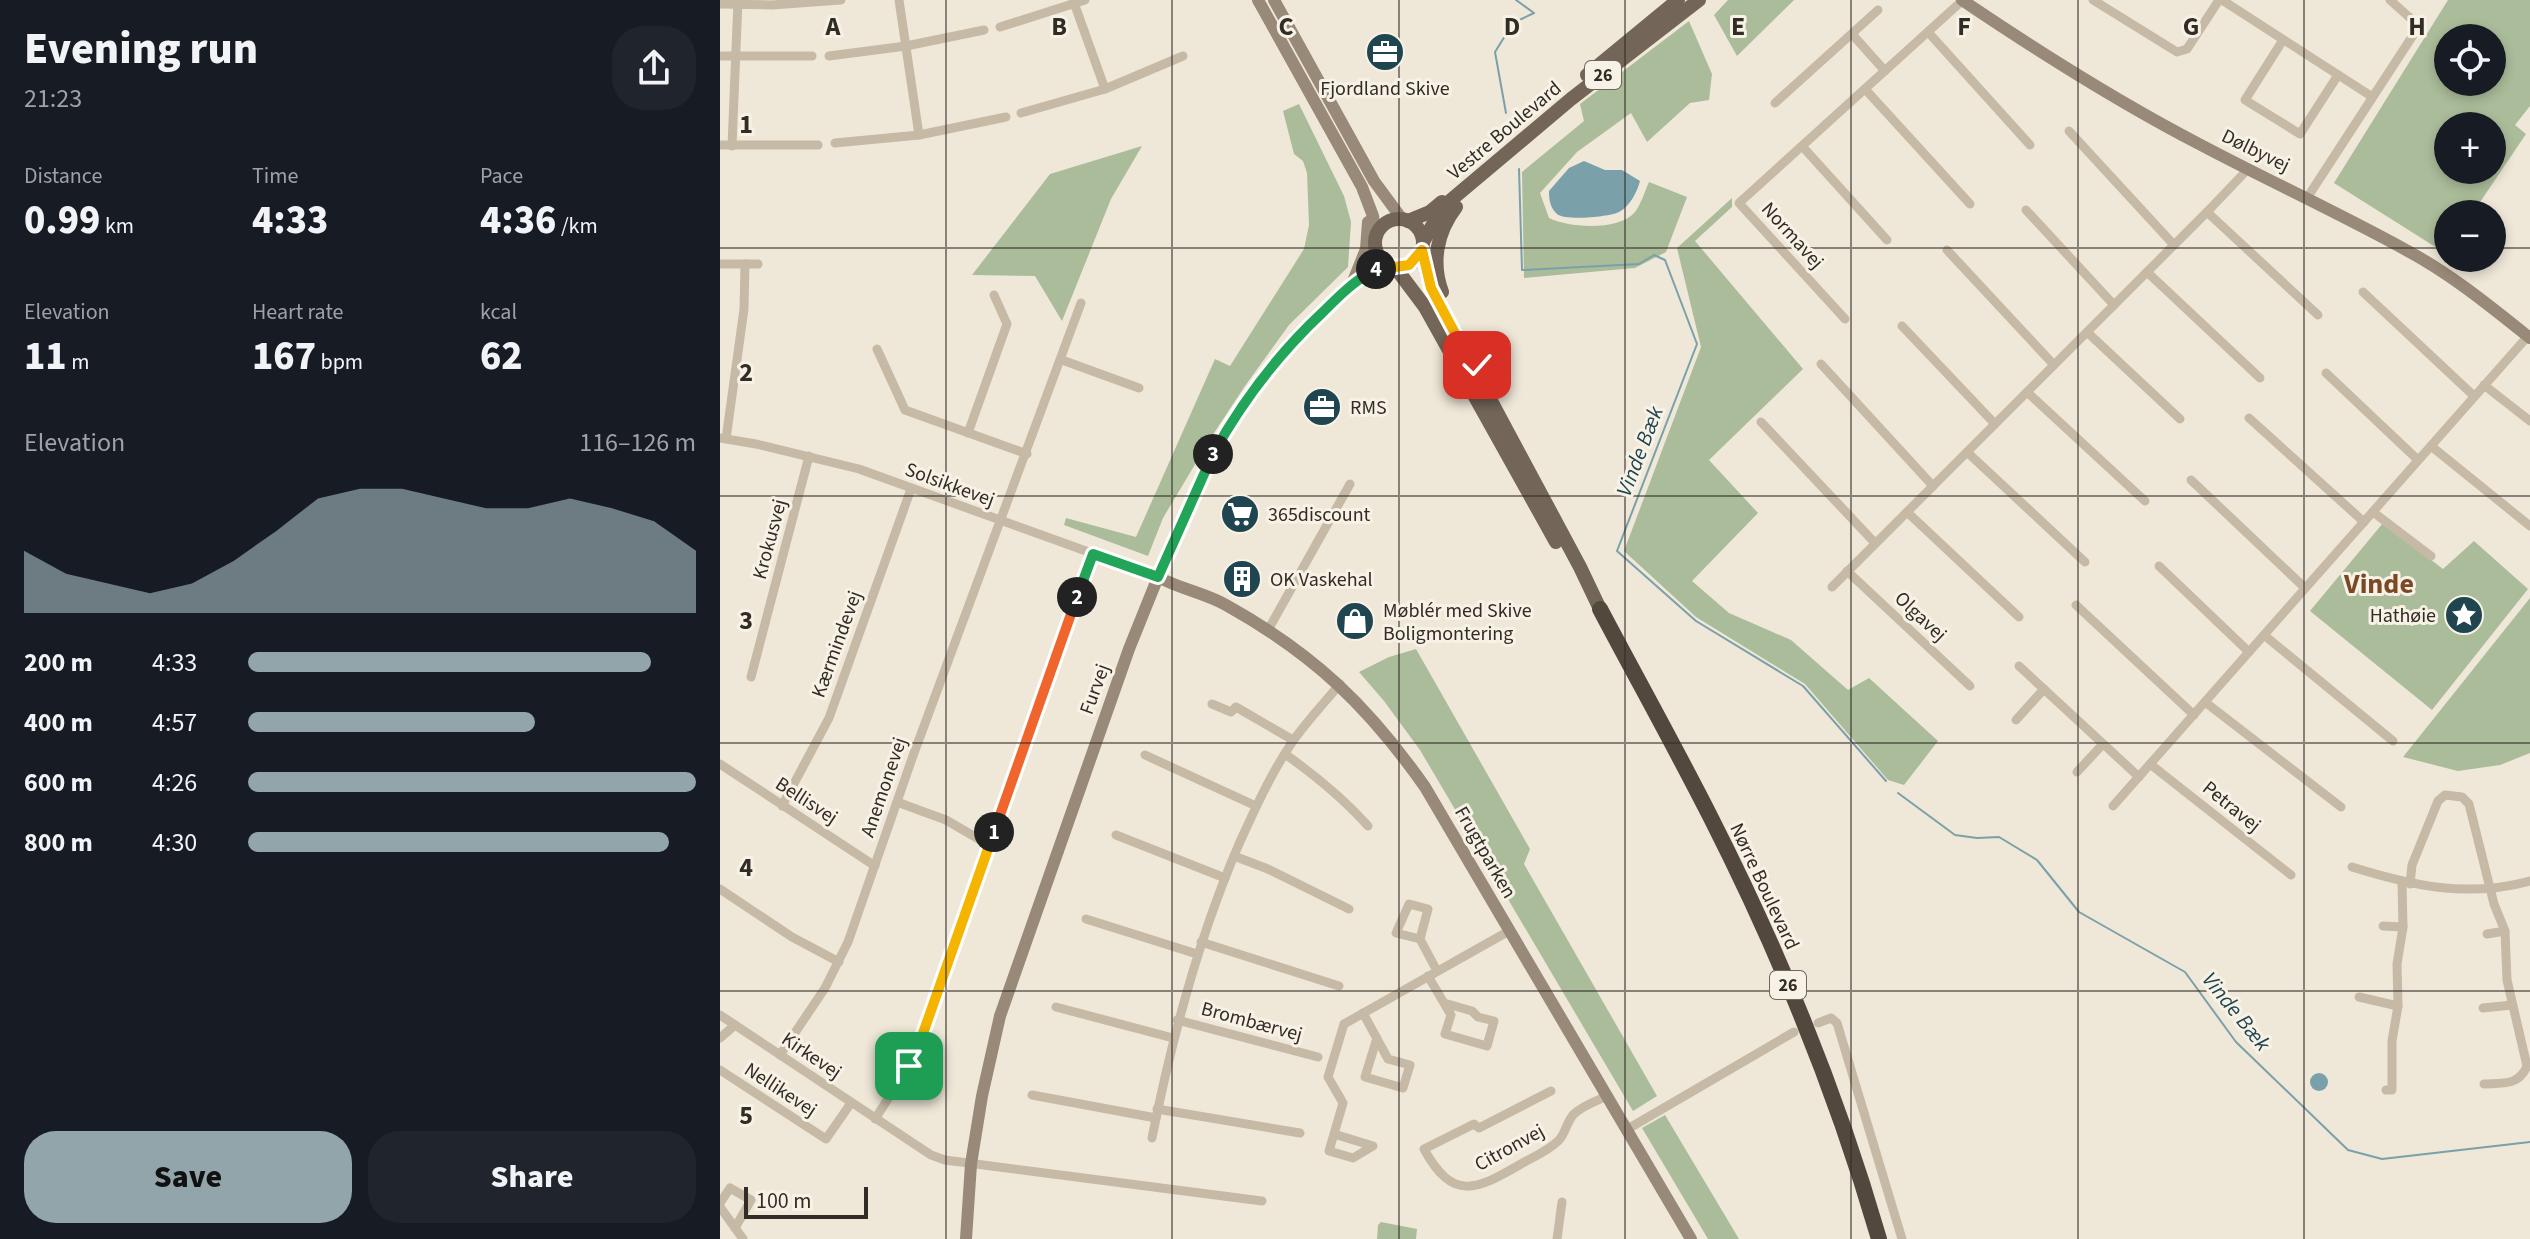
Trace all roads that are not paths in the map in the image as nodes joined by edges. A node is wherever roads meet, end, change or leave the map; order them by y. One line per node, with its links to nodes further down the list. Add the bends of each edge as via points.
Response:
1 (841, 0): 13 (street)
2 (899, 0): 21 (street)
3 (1085, 0): 12 (street)
4 (1258, 0): 45 (street)
5 (1274, 0): 50 (street, via 1374,181)
6 (1678, 0): 50 (main road, Vestre Boulevard / 26, via 1440,204)
7 (1699, 0): 43 (main road, Vestre Boulevard / 26)
8 (1962, 0): 18 (street, Normavej); 44 (street, Dølbyvej, via 2122,101)
9 (2093, 0): 10 (street, via 2177,52 2187,49)
10 (2221, 0): 20 (street)
11 (2390, 0): 31 (street, via 2419,26)
12 (1073, 2): 16 (street); 29 (street)
13 (738, 3): 14 (street); 26 (street)
14 (720, 4)
15 (1878, 10): 19 (street)
16 (1000, 27)
17 (984, 30): 21 (street)
18 (1928, 32): 27 (street, Normavej); 40 (street)
19 (1852, 34): 27 (street); 32 (street)
20 (2283, 40): 28 (street); 28 (street, via 2245,100 2300,134)
21 (906, 46): 24 (street); 36 (street)
22 (720, 56): 26 (street)
23 (812, 56): 26 (street)
24 (829, 56)
25 (1183, 56): 29 (street)
26 (735, 57): 41 (street)
27 (1885, 71): 30 (street, Normavej)
28 (2338, 75): 31 (street)
29 (1105, 89): 33 (street)
30 (1865, 89): 42 (street, Normavej); 47 (street)
31 (2371, 96): 46 (street)
32 (1775, 103)
33 (1021, 113)
34 (1006, 117): 36 (street)
35 (2069, 131): 53 (street)
36 (919, 135): 37 (street)
37 (835, 143)
38 (720, 145): 41 (street)
39 (818, 145): 41 (street)
40 (2030, 145)
41 (732, 146)
42 (1802, 146): 52 (street); 67 (street, Normavej, via 1739,203)
43 (1507, 155): 54 (main road, Vestre Boulevard / 26, via 1451,200); 79 (main road, 26, via 1453,210 1437,248 1440,289)
44 (2248, 169): 46 (street, Dølbyvej); 49 (street)
45 (1362, 187): 51 (street); 61 (street, via 1368,239)
46 (2307, 198): 70 (street, Dølbyvej, via 2461,284)
47 (1970, 204)
48 (2026, 210): 65 (street)
49 (2207, 212): 53 (street); 66 (street)
50 (1405, 220): 51 (main road, 26, via 1383,225); 54 (main road, 26, via 1419,229)
51 (1376, 240): 59 (main road, 26, via 1377,252); 61 (street, Furvej)
52 (1887, 240)
53 (2174, 245): 60 (street)
54 (1422, 246): 59 (main road, 26, via 1415,261); 79 (main road, Nørre Boulevard / 26, via 1431,288)
55 (1947, 250): 74 (street)
56 (720, 264): 57 (street)
57 (745, 264): 58 (street); 88 (street, Solsikkevej, via 744,309)
58 (758, 264)
59 (1391, 265): 61 (street, Furvej); 114 (main road, Nørre Boulevard / 26, via 1425,307 1525,488)
60 (2147, 272): 65 (street); 76 (street)
61 (1355, 282): 110 (street, Furvej, via 1253,389 1208,464)
62 (2363, 292): 81 (street)
63 (994, 295): 87 (street, via 1007,324)
64 (1081, 303): 72 (street, Anemonevej)
65 (2114, 305): 69 (street)
66 (2318, 315)
67 (1845, 319)
68 (1902, 326): 86 (street)
69 (2087, 332): 74 (street); 83 (street)
70 (2529, 337): 77 (street)
71 (877, 349): 87 (street, via 905,410)
72 (1062, 360): 78 (street); 91 (street, Anemonevej)
73 (1821, 364): 96 (street)
74 (2054, 365): 80 (street)
75 (2326, 373): 93 (street)
76 (2260, 378)
77 (2484, 385): 81 (street); 84 (street)
78 (1139, 388)
79 (1484, 388): 114 (main road, Nørre Boulevard / 26)
80 (2027, 392): 86 (street); 98 (street)
81 (2474, 396): 89 (street)
82 (2249, 418): 102 (street)
83 (2180, 419)
84 (2530, 421)
85 (1761, 422): 104 (street)
86 (1995, 424): 90 (street)
87 (968, 433): 91 (street)
88 (723, 439): 92 (street, Solsikkevej)
89 (2431, 446): 93 (street); 103 (street)
90 (1967, 452): 96 (street); 107 (street)
91 (1027, 454): 101 (street, Anemonevej)
92 (809, 456): 97 (street, Solsikkevej); 120 (street, Krokusvej)
93 (2418, 460): 100 (street)
94 (2191, 480): 112 (street)
95 (1350, 484): 116 (street)
96 (1933, 486): 99 (street)
97 (911, 489): 101 (street, Solsikkevej); 138 (street, Kærmindevej, via 829,718)
98 (2145, 501)
99 (1907, 512): 104 (street); 115 (street)
100 (2373, 512): 102 (street); 106 (street)
101 (1002, 521): 105 (street, Solsikkevej); 137 (street, Anemonevej)
102 (2364, 522): 112 (street)
103 (2530, 526)
104 (1875, 543): 109 (street)
105 (1093, 554): 110 (street, Solsikkevej); 144 (street)
106 (2431, 556)
107 (2085, 562)
108 (2159, 566): 118 (street)
109 (1847, 571): 111 (street); 122 (street, Olgavej)
110 (1158, 577): 116 (street, Frugtparken); 197 (street, Furvej, via 1000,1016)
111 (1832, 587)
112 (2305, 588): 117 (street)
113 (2076, 605): 126 (street)
114 (1600, 609): 206 (highway, Nørre Boulevard / 26, via 1711,818 1777,958 1836,1105)
115 (2019, 617)
116 (1268, 630): 121 (street, Frugtparken)
117 (2264, 635): 118 (street); 129 (street)
118 (2249, 652): 124 (street)
119 (2019, 666): 123 (street)
120 (751, 677)
121 (1340, 684): 128 (street, Brombærvej); 158 (street, Frugtparken, via 1425,787)
122 (1970, 686)
123 (2044, 689): 127 (street); 130 (street)
124 (2205, 702): 126 (street); 141 (street)
125 (1212, 704): 128 (street, via 1231,712 1236,707)
126 (2194, 715): 134 (street)
127 (2016, 720)
128 (1293, 740): 131 (street, Brombærvej)
129 (2393, 741)
130 (2103, 744): 135 (street); 136 (street)
131 (1285, 754): 139 (street, Brombærvej); 142 (street, via 1348,803)
132 (1145, 755): 139 (street)
133 (720, 764): 138 (street, Bellisvej)
134 (2150, 764): 136 (street); 148 (street, Petravej)
135 (2077, 772)
136 (2139, 777): 140 (street)
137 (897, 802): 144 (street, via 946,820); 146 (street, Anemonevej)
138 (782, 806): 146 (street, Bellisvej)
139 (1256, 806): 145 (street, Brombærvej)
140 (2113, 806)
141 (2341, 807)
142 (1368, 826)
143 (1116, 835): 149 (street)
144 (989, 845): 192 (street, via 921,1039)
145 (1234, 856): 149 (street, Brombærvej); 154 (street)
146 (875, 866): 164 (street, Anemonevej)
147 (2352, 867): 151 (street)
148 (2291, 875)
149 (1225, 878): 162 (street, Brombærvej)
150 (2530, 881): 153 (street)
151 (2406, 884): 153 (street); 153 (street, via 2438,801 2453,794 2469,804); 157 (street)
152 (720, 889): 164 (street)
153 (2490, 889): 159 (street)
154 (1349, 909)
155 (1086, 919): 163 (street)
156 (2383, 926): 157 (street)
157 (2403, 927): 170 (street)
158 (1509, 931): 165 (street); 189 (street, Frugtparken)
159 (2505, 931): 160 (street); 169 (street)
160 (2487, 934)
161 (1420, 939): 165 (street)
162 (1201, 942): 163 (street, Brombærvej); 166 (street)
163 (1197, 954): 175 (street, Brombærvej)
164 (839, 962): 182 (street, Anemonevej)
165 (1433, 974): 168 (street); 173 (street)
166 (1339, 986)
167 (2359, 997): 170 (street)
168 (1444, 1003): 168 (street, via 1494,1021 1487,1046 1445,1034 1451,1015)
169 (2512, 1005): 172 (street); 185 (street, via 2527,1066 2516,1082)
170 (2398, 1006): 186 (street, via 2392,1090)
171 (1056, 1007): 180 (street)
172 (2483, 1008)
173 (1363, 1013): 181 (street); 195 (street, via 1340,1031 1328,1077 1343,1103)
174 (720, 1015): 177 (street, Kirkevej)
175 (1177, 1020): 180 (street, Brombærvej); 183 (street, Brombærvej)
176 (1818, 1023): 207 (street, via 1831,1018 1837,1023)
177 (735, 1025): 179 (street); 182 (street, Kirkevej)
178 (1794, 1032): 193 (street)
179 (720, 1038)
180 (1173, 1038): 191 (street, Brombærvej)
181 (1377, 1038): 181 (street, via 1365,1077 1403,1088 1410,1065 1388,1059)
182 (780, 1055): 190 (street, Kirkevej)
183 (1318, 1057)
184 (720, 1070): 190 (street, Nellikevej, via 826,1139)
185 (2484, 1084)
186 (2386, 1090)
187 (1551, 1091): 189 (street, Citronvej, via 1424,1149 1434,1168 1457,1184 1489,1183 1556,1144 1574,1114)
188 (1032, 1095): 191 (street)
189 (1607, 1096): 193 (street, Frugtparken)
190 (851, 1103): 192 (street, Kirkevej)
191 (1156, 1114): 194 (street); 196 (street, Brombærvej)
192 (875, 1119): 197 (street, Kirkevej, via 931,1155)
193 (1626, 1130): 205 (street, Frugtparken)
194 (1300, 1133)
195 (1334, 1134)
196 (1152, 1138)
197 (971, 1164): 198 (street); 203 (street, Furvej)
198 (1262, 1201)
199 (1562, 1202): 204 (street)
200 (720, 1205): 201 (street); 201 (street, via 730,1188 751,1200)
201 (735, 1228): 202 (street)
202 (743, 1239)
203 (966, 1239)
204 (1557, 1239)
205 (1691, 1239)
206 (1879, 1239)
207 (1902, 1239)

